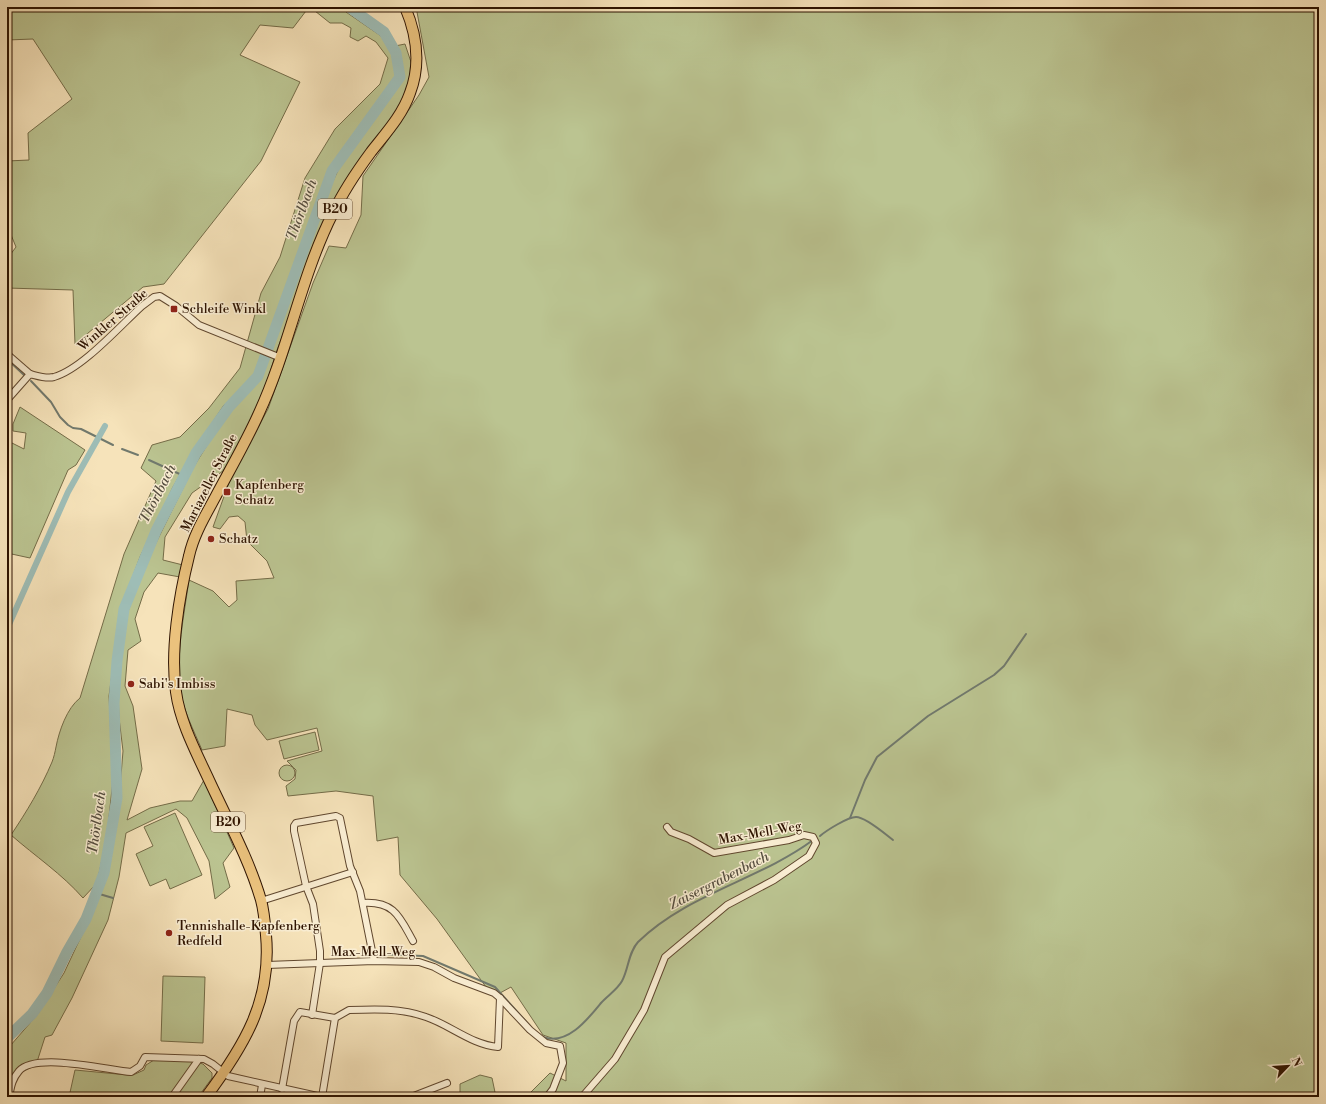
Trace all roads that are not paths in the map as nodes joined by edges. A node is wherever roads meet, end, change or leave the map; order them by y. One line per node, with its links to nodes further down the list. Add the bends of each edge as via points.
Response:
1 (405, 7): 3 (main road, Mariazeller Straße / B20, via 413,28 417,55 410,94 401,112 360,168 333,212)
2 (7, 354): 4 (street)
3 (279, 357): 4 (street, Winkler Straße, via 200,325 160,296 154,297 142,306 72,369 54,377); 9 (main road, Mariazeller Straße / B20, via 260,412 195,535 186,569 175,642 174,674 178,705)
4 (30, 374): 5 (street)
5 (7, 400)
6 (667, 827): 32 (street, Max-Mell-Weg, via 671,832 689,838 714,852 789,840 804,834 813,837 816,843 809,856 774,880 727,905 665,957 644,1010 615,1059)
7 (353, 872): 8 (street); 8 (street, via 339,817 296,823 294,831); 10 (street)
8 (306, 886): 9 (street); 13 (street, via 317,924)
9 (261, 901): 14 (main road, Mariazeller Straße / B20, via 265,919)
10 (363, 903): 11 (street, via 398,913); 12 (street)
11 (413, 940)
12 (374, 961): 13 (street, Max-Mell-Weg); 15 (street, Max-Mell-Weg, via 419,962)
13 (320, 963): 14 (street, Max-Mell-Weg); 16 (street, Max-Mell-Weg)
14 (267, 965): 19 (main road, Mariazeller Straße / B20, via 263,992 254,1020)
15 (500, 998): 17 (street, via 498,1047 477,1041 426,1017 403,1010 349,1010); 31 (street, Max-Mell-Weg, via 546,1043 560,1046 563,1063 553,1089)
16 (312, 1015): 17 (street); 22 (street, via 300,1012 294,1021)
17 (335, 1018): 27 (street)
18 (199, 1059): 19 (street, via 207,1060); 23 (street, via 145,1057 140,1066 131,1072 40,1062 30,1064 20,1070 12,1081); 24 (street)
19 (224, 1073): 21 (street); 25 (main road, Mariazeller Straße / B20)
20 (447, 1083): 30 (street)
21 (262, 1085): 22 (street); 26 (street)
22 (282, 1089): 27 (street)
23 (9, 1097)
24 (172, 1097)
25 (206, 1097)
26 (260, 1097)
27 (322, 1097)
28 (345, 1097): 29 (street)
29 (365, 1097)
30 (411, 1097)
31 (547, 1097)
32 (582, 1097)

